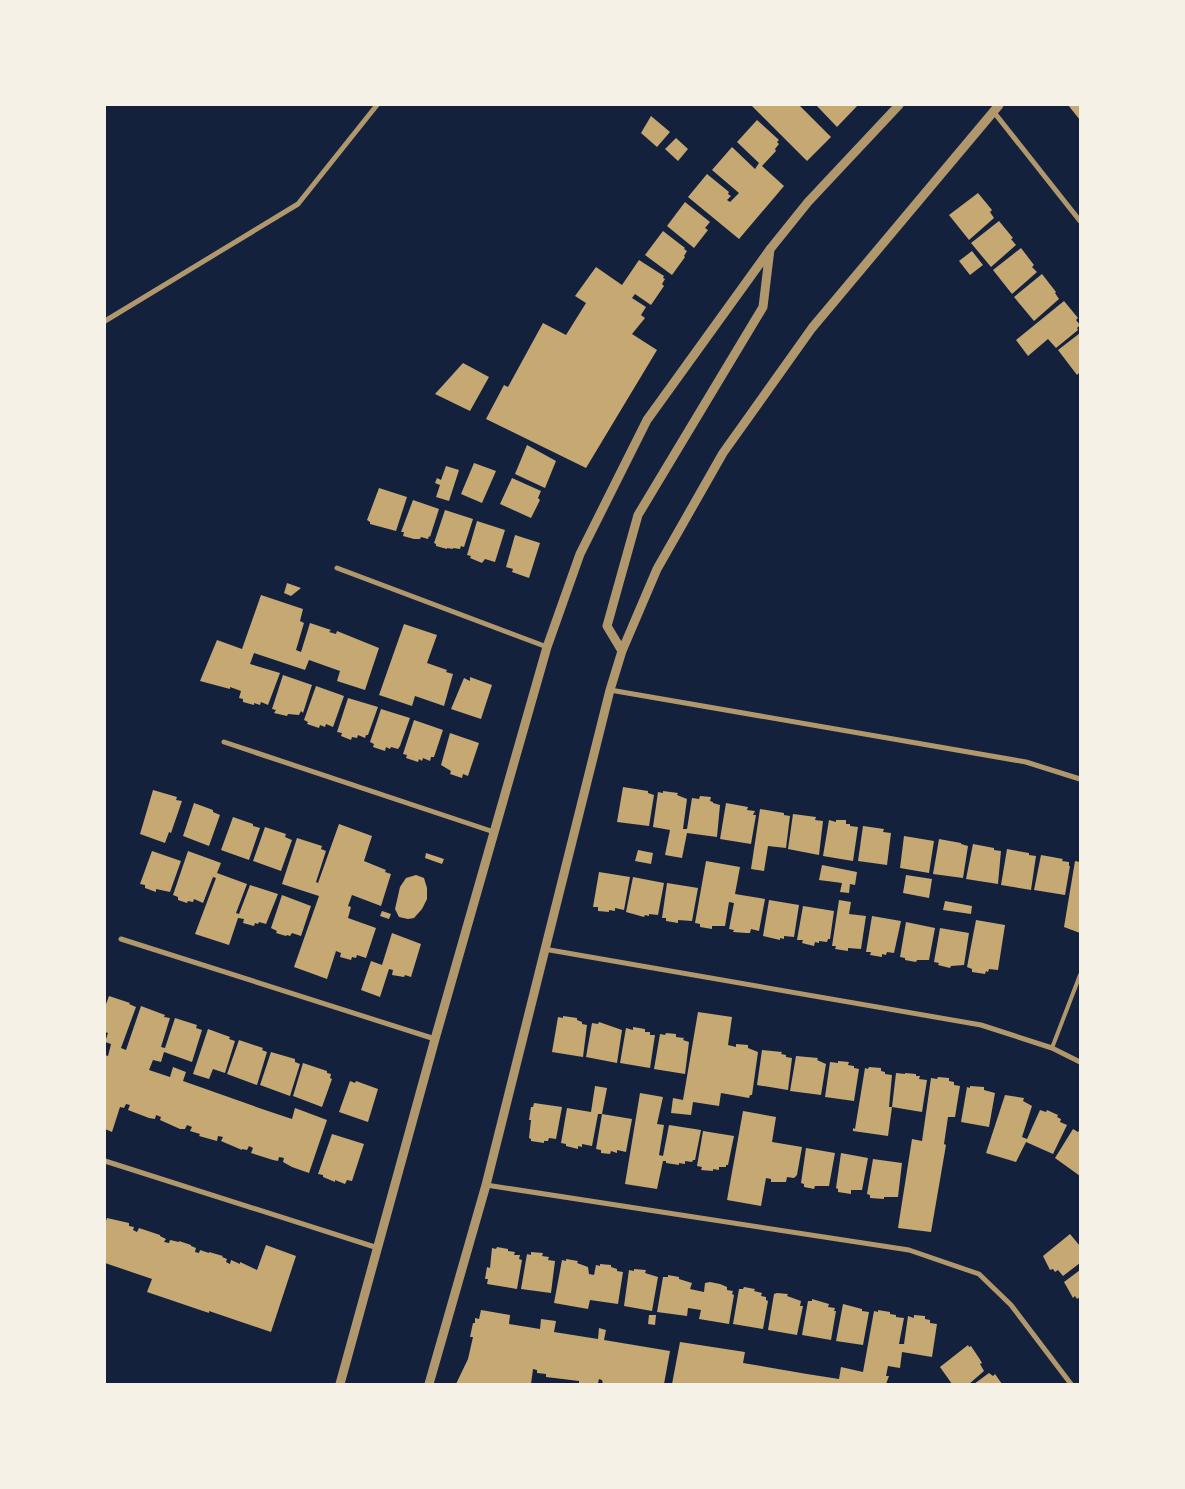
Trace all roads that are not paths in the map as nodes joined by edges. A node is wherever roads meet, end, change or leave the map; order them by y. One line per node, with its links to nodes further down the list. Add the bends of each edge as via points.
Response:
1 (376, 105): 6 (street, via 298,204)
2 (899, 105): 5 (street, via 808,202)
3 (996, 108): 4 (street); 9 (street, via 812,328 722,453 657,569)
4 (1080, 221)
5 (771, 248): 8 (street, via 647,420 580,554); 9 (street, via 762,307 638,516 607,626)
6 (105, 321)
7 (338, 568): 8 (street)
8 (547, 646): 13 (street)
9 (622, 651): 10 (street)
10 (610, 690): 12 (street, via 1026,762); 15 (street)
11 (224, 742): 13 (street)
12 (1080, 779)
13 (494, 832): 17 (street)
14 (121, 939): 17 (street)
15 (544, 949): 18 (street, via 981,1025); 21 (street)
16 (1080, 975): 18 (lane)
17 (435, 1039): 22 (street)
18 (1052, 1048): 19 (street)
19 (1080, 1062)
20 (105, 1161): 22 (street)
21 (486, 1185): 24 (street); 25 (street, via 909,1250 979,1274 1011,1305)
22 (378, 1248): 23 (street)
23 (340, 1384)
24 (429, 1384)
25 (1071, 1384)

